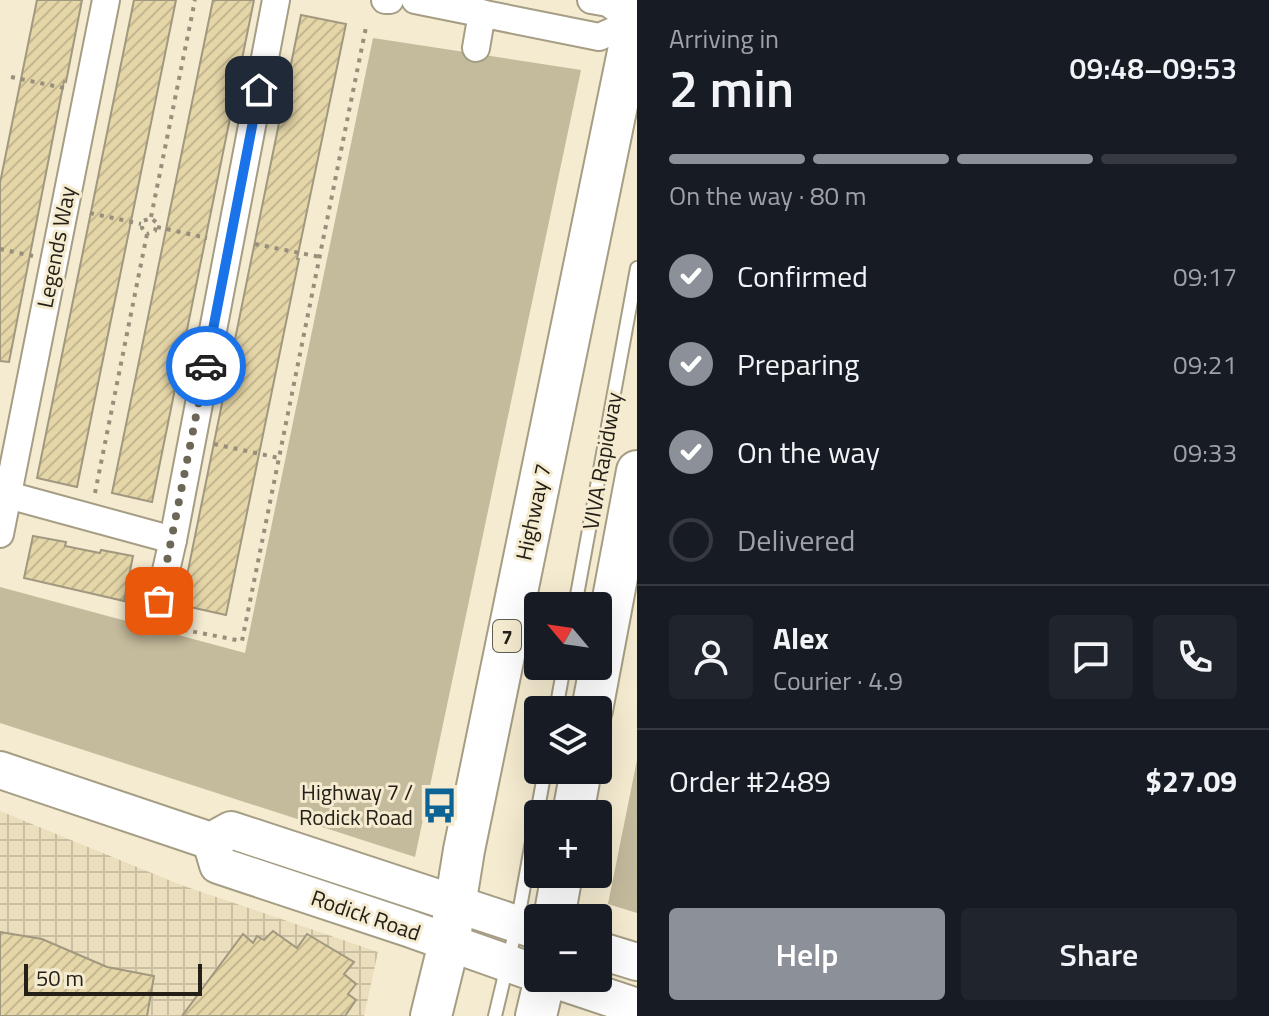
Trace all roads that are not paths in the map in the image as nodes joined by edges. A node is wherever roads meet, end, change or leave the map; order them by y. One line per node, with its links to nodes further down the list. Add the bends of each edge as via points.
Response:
1 (106, 0): 10 (street, Legends Way)
2 (276, 0): 12 (street)
3 (415, 0): 5 (street)
4 (591, 0): 6 (street)
5 (482, 13): 6 (street, via 599,37); 7 (street)
6 (636, 15): 19 (main road, Highway 7 / 7)
7 (476, 48)
8 (637, 268): 13 (lane, VIVA Rapidway)
9 (637, 471): 15 (main road)
10 (8, 495): 11 (street, Legends Way); 12 (street)
11 (0, 534)
12 (173, 540): 14 (street)
13 (578, 592)
14 (159, 601)
15 (595, 696)
16 (0, 770): 18 (main road, Rodick Road)
17 (544, 784): 20 (lane)
18 (211, 841): 19 (main road, Rodick Road, via 231,830); 22 (main road, Rodick Road, via 218,865)
19 (456, 902): 21 (main road, Rodick Road); 22 (main road, Highway 7 / 7)
20 (537, 904)
21 (524, 921)
22 (449, 943): 25 (main road, Rodick Road); 29 (main road, Highway 7 / 7)
23 (612, 954): 24 (main road)
24 (637, 962)
25 (523, 969): 30 (lane)
26 (543, 992): 31 (main road)
27 (590, 992): 28 (main road)
28 (637, 1007)
29 (431, 1016)
30 (495, 1016)
31 (536, 1016)

